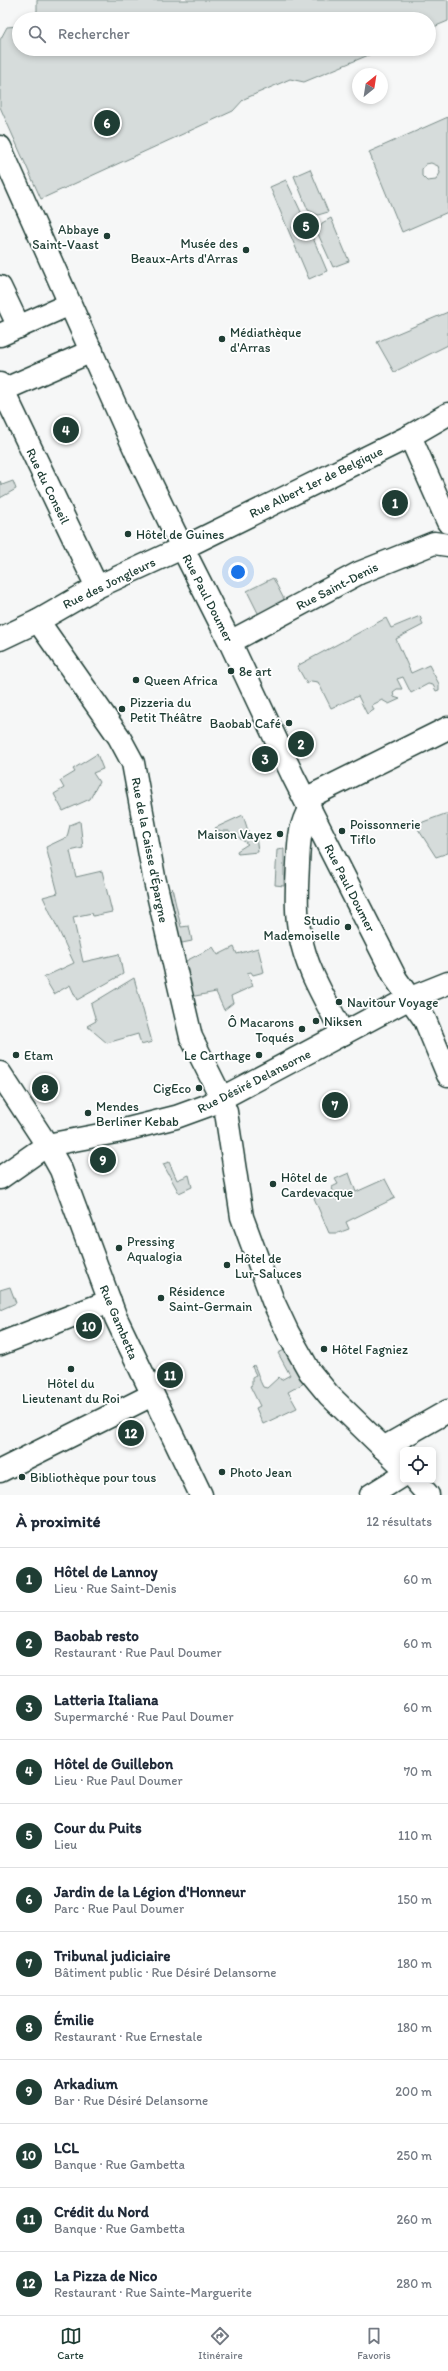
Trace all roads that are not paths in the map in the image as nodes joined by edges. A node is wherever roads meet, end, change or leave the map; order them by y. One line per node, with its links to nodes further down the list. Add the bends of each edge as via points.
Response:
1 (0, 147): 3 (street, Rue Paul Doumer)
2 (0, 287): 4 (street)
3 (70, 304): 4 (street); 5 (street, Rue Paul Doumer)
4 (9, 331)
5 (92, 352): 6 (street); 11 (street, Rue Paul Doumer)
6 (1, 387): 12 (street, Rue du Conseil)
7 (448, 414): 8 (street, Rue Albert 1er de Belgique)
8 (410, 436): 9 (street); 11 (street, Rue Albert 1er de Belgique)
9 (448, 522)
10 (448, 545): 15 (street, Rue Saint-Denis, via 434,543 359,573)
11 (182, 548): 12 (street, Rue des Jongleurs); 15 (street, Rue Paul Doumer)
12 (97, 587): 13 (street, Rue des Jongleurs)
13 (38, 621): 14 (street, Rue des Jongleurs); 23 (street, Rue de la Caisse d'Épargne, via 108,719 133,763 154,877 191,1037)
14 (0, 640)
15 (230, 642): 17 (street, Rue Paul Doumer)
16 (448, 728): 17 (street)
17 (307, 804): 19 (street, Rue Paul Doumer); 20 (street, via 299,846 297,899 300,934 311,972)
18 (448, 983): 19 (street, Rue Désiré Delansorne)
19 (408, 998): 20 (street, Rue Désiré Delansorne); 22 (street, Rue Paul Doumer, via 425,1020)
20 (343, 1034): 23 (street, Rue Désiré Delansorne)
21 (0, 1073): 24 (street, Rue Gambetta)
22 (448, 1074)
23 (222, 1099): 24 (street, Rue Désiré Delansorne, via 176,1117 90,1138); 30 (street, Rue de la Caisse d'Épargne, via 228,1119 242,1217 266,1283 288,1333 310,1372)
24 (47, 1145): 25 (street); 26 (street, Rue Gambetta, via 61,1170)
25 (0, 1178)
26 (110, 1301): 27 (street); 28 (street, Rue Gambetta)
27 (0, 1344)
28 (152, 1395): 32 (street); 35 (street, Rue Gambetta)
29 (448, 1411): 30 (street)
30 (384, 1448): 31 (street, Rue de la Caisse d'Épargne)
31 (400, 1464)
32 (0, 1471)
33 (400, 1477): 36 (street)
34 (418, 1483): 37 (street)
35 (201, 1495)
36 (371, 1495)
37 (428, 1495)

